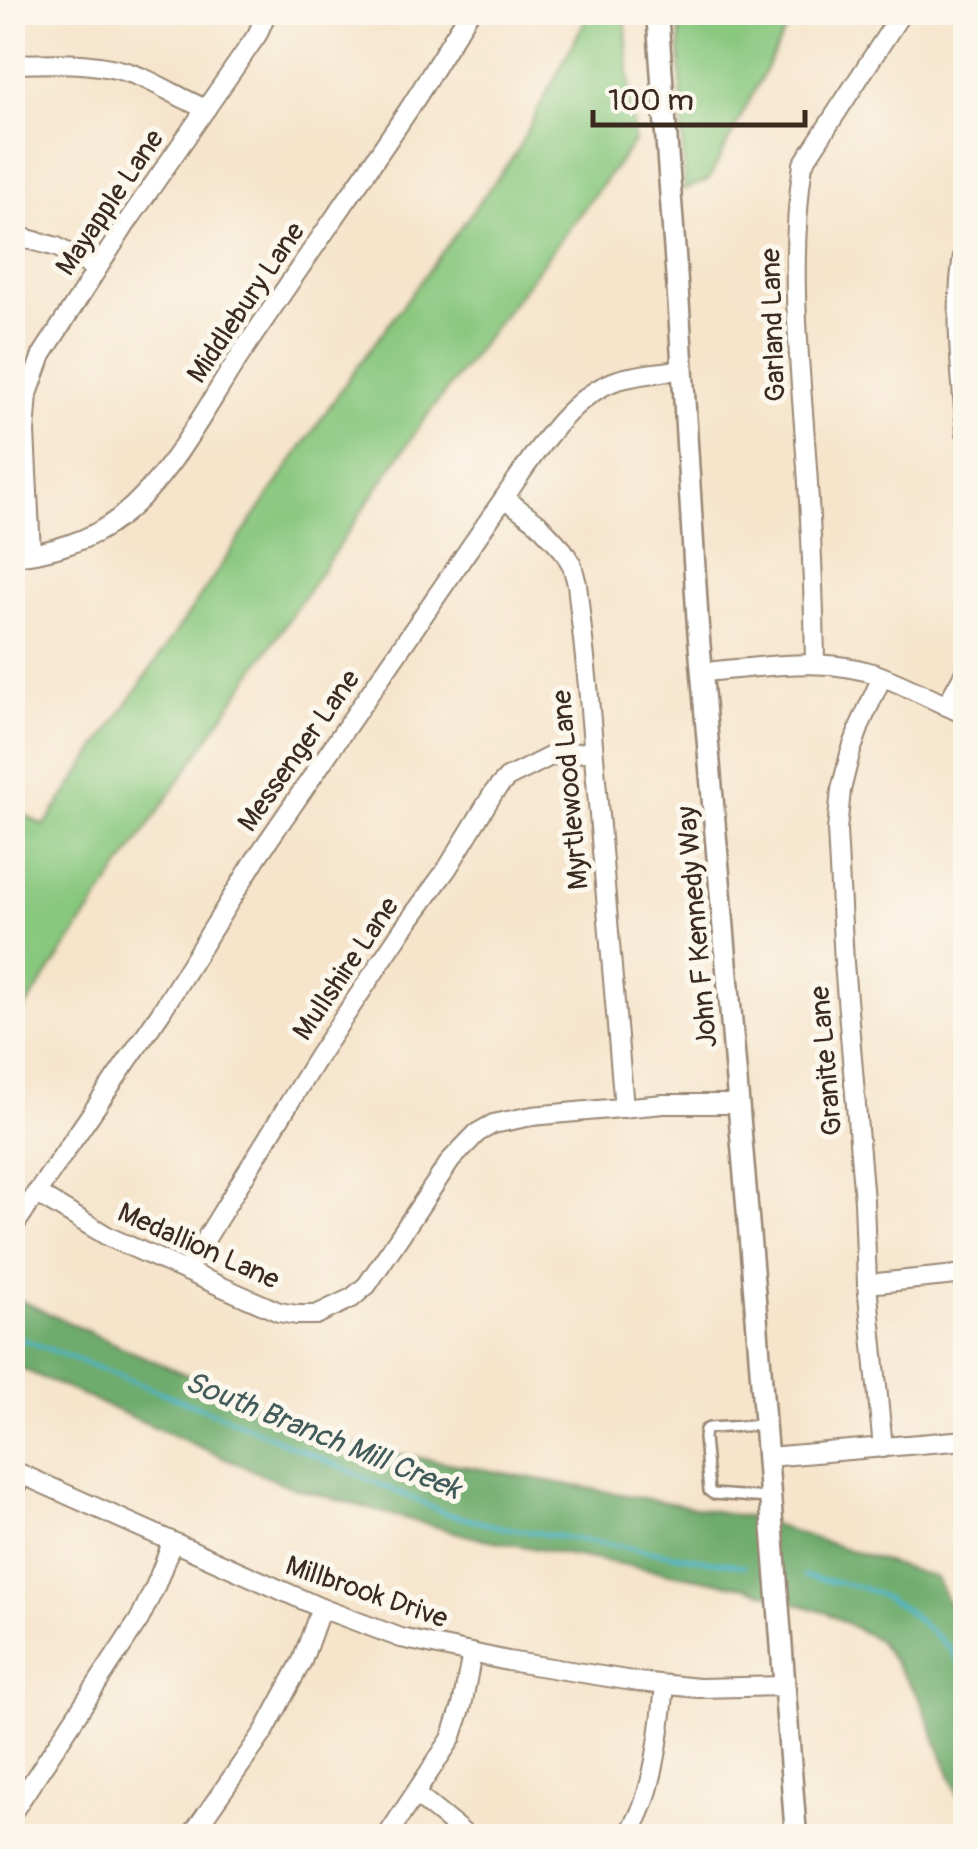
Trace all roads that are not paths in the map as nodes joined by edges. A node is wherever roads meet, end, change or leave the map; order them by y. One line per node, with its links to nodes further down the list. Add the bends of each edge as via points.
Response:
1 (267, 12): 6 (street, Mayapple Lane)
2 (470, 12): 14 (street, Middlebury Lane, via 151,487 97,532)
3 (657, 12): 10 (street, John F Kennedy Way)
4 (902, 12): 15 (street, Garland Lane, via 803,164 800,186 795,308)
5 (12, 64): 6 (street, via 104,66)
6 (206, 109): 9 (street, Mayapple Lane)
7 (12, 235): 9 (street, via 57,248)
8 (966, 240): 12 (street, via 958,314)
9 (96, 270): 11 (street, Mayapple Lane)
10 (681, 370): 13 (street, Messenger Lane, via 616,381 587,397); 17 (street, John F Kennedy Way)
11 (20, 393): 14 (street, Mayapple Lane)
12 (966, 433)
13 (504, 498): 21 (street, Myrtlewood Lane, via 538,523 572,565); 24 (street, Messenger Lane)
14 (22, 554)
15 (815, 664): 17 (street); 18 (street)
16 (966, 670): 19 (street)
17 (703, 672): 22 (street, John F Kennedy Way)
18 (882, 676): 19 (street); 28 (street, Granite Lane, via 850,754 837,830)
19 (946, 706): 20 (street)
20 (966, 715)
21 (592, 752): 23 (street, Myrtlewood Lane); 26 (street, Mullshire Lane, via 551,756 494,792 318,1056)
22 (738, 1104): 23 (street, Medallion Lane); 29 (street, John F Kennedy Way)
23 (624, 1108): 26 (street, Medallion Lane, via 512,1118 477,1133 451,1160 367,1285 334,1308 279,1312)
24 (36, 1193): 25 (street, Messenger Lane); 26 (street, Medallion Lane, via 109,1237)
25 (12, 1228)
26 (186, 1271)
27 (966, 1274): 28 (street)
28 (867, 1284): 31 (street, Granite Lane)
29 (764, 1424): 32 (street, John F Kennedy Way); 35 (lane, via 710,1428 704,1438 713,1494)
30 (966, 1440): 31 (street)
31 (883, 1448): 32 (street)
32 (768, 1458): 35 (street, John F Kennedy Way)
33 (17, 1473): 34 (street); 36 (street, Millbrook Drive)
34 (12, 1495)
35 (770, 1498): 40 (street, John F Kennedy Way)
36 (172, 1542): 37 (street, Millbrook Drive); 42 (street, via 128,1639)
37 (321, 1608): 38 (street, Millbrook Drive, via 401,1638); 43 (street, via 302,1662 264,1732)
38 (472, 1653): 39 (street, Millbrook Drive); 41 (street, via 451,1739)
39 (665, 1685): 40 (street, Millbrook Drive); 46 (street, via 646,1797)
40 (784, 1686): 47 (street, John F Kennedy Way)
41 (415, 1794): 44 (street); 45 (street)
42 (12, 1814)
43 (192, 1836)
44 (387, 1836)
45 (467, 1836)
46 (626, 1836)
47 (796, 1836)

